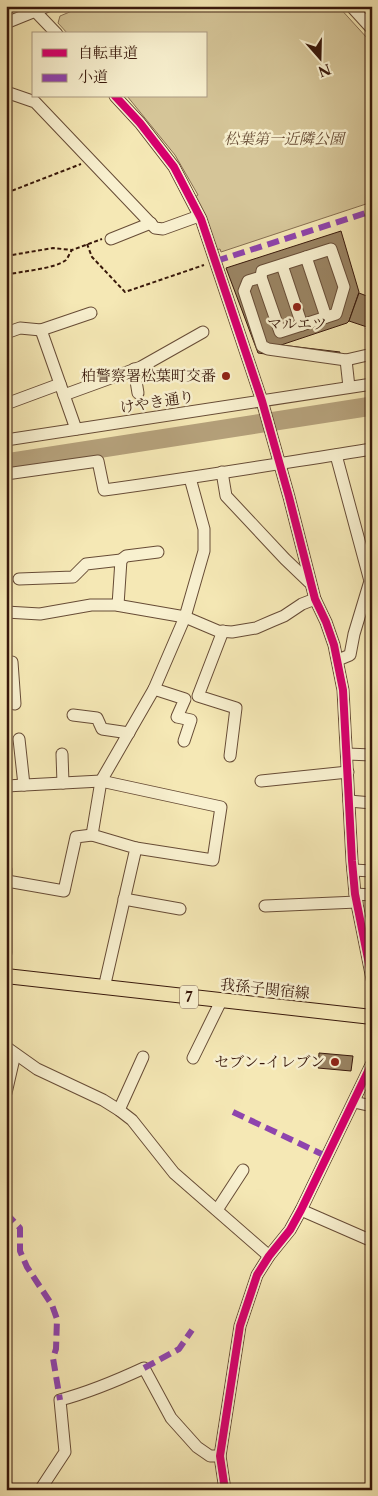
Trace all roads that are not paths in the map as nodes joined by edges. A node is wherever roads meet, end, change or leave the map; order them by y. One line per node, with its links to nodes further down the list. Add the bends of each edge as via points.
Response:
1 (48, 6): 3 (street)
2 (351, 6): 5 (street)
3 (33, 9): 4 (street); 6 (street)
4 (6, 23)
5 (372, 29)
6 (55, 32)
7 (6, 92): 10 (street, via 35,102)
8 (117, 98): 9 (street, via 174,167)
9 (199, 216): 10 (street, via 163,230); 28 (street)
10 (151, 223): 11 (street)
11 (111, 239)
12 (306, 257): 13 (street); 16 (street); 16 (street, via 331,249 344,288 336,314)
13 (282, 265): 14 (street, via 262,271); 17 (street)
14 (261, 277): 17 (street, via 280,332); 22 (street, via 248,281 244,291 262,346)
15 (91, 313): 18 (street)
16 (326, 317): 17 (street)
17 (302, 325)
18 (41, 330): 20 (street, via 20,328); 26 (street)
19 (202, 332): 23 (street)
20 (6, 333)
21 (372, 354): 22 (street)
22 (346, 360): 25 (street)
23 (134, 369): 26 (street); 27 (street)
24 (372, 384): 25 (street, けやき通り)
25 (350, 388): 28 (street, けやき通り)
26 (62, 389): 29 (street); 30 (street)
27 (138, 393)
28 (262, 401): 30 (street, けやき通り); 34 (street)
29 (6, 404)
30 (76, 429): 31 (street, けやき通り)
31 (6, 440)
32 (372, 449): 33 (street)
33 (336, 455): 34 (street); 42 (street, via 370,581)
34 (279, 463): 35 (street); 41 (street)
35 (222, 472): 37 (street); 41 (street, via 226,496)
36 (6, 474): 37 (street, via 98,461 104,490)
37 (190, 478): 46 (street, via 204,529 204,551)
38 (158, 552): 39 (street, via 126,556)
39 (121, 560): 40 (street, via 86,564 73,577); 44 (street)
40 (19, 579)
41 (309, 582): 43 (street)
42 (369, 594): 48 (street, via 354,634 350,656)
43 (314, 599): 47 (street, via 256,628); 48 (street, via 326,622)
44 (118, 605): 45 (street, via 91,605 40,614); 46 (street)
45 (6, 612)
46 (185, 617): 47 (street); 50 (street)
47 (224, 631): 59 (street, via 198,696 236,708)
48 (338, 660): 57 (street)
49 (14, 662): 51 (street)
50 (154, 689): 53 (street); 55 (street, via 184,699 177,717 191,720)
51 (15, 704)
52 (73, 715): 53 (street, via 97,718 102,729)
53 (129, 733): 61 (street)
54 (19, 739): 64 (street)
55 (184, 741)
56 (62, 754): 63 (street)
57 (347, 754): 58 (street); 60 (street)
58 (372, 755)
59 (230, 756)
60 (348, 772): 62 (street); 66 (street)
61 (101, 781): 63 (street); 68 (street); 69 (street, via 221,807 212,860)
62 (261, 781)
63 (63, 783): 64 (street)
64 (24, 785): 65 (street)
65 (6, 786)
66 (349, 802): 67 (street); 70 (street)
67 (372, 803)
68 (92, 835): 69 (street); 72 (street, via 76,837 64,891)
69 (136, 848): 75 (street)
70 (353, 870): 71 (street); 74 (street)
71 (372, 871)
72 (7, 876): 79 (street)
73 (372, 895): 74 (street)
74 (356, 898): 76 (street); 78 (street)
75 (124, 899): 77 (street); 82 (street)
76 (265, 906)
77 (180, 908)
78 (368, 943): 81 (street)
79 (6, 953)
80 (6, 976): 82 (main road, 我孫子関宿線 / 7)
81 (372, 979)
82 (104, 988): 83 (main road, 我孫子関宿線 / 7)
83 (221, 1000): 84 (main road, 我孫子関宿線 / 7); 87 (street)
84 (372, 1017)
85 (11, 1051): 89 (street); 92 (street, via 37,1069)
86 (143, 1057): 92 (street)
87 (194, 1058)
88 (372, 1063): 90 (street)
89 (6, 1093)
90 (354, 1102): 91 (street); 95 (street)
91 (372, 1106)
92 (118, 1110): 94 (street, via 132,1120 174,1173)
93 (243, 1170): 94 (street)
94 (217, 1210): 97 (street)
95 (301, 1210): 96 (street); 97 (street)
96 (372, 1242)
97 (269, 1256): 98 (street, via 252,1288 240,1326)
98 (220, 1456): 99 (street, via 210,1456 171,1418 144,1368 106,1386 60,1400 65,1452); 100 (street)
99 (40, 1490)
100 (224, 1490)

